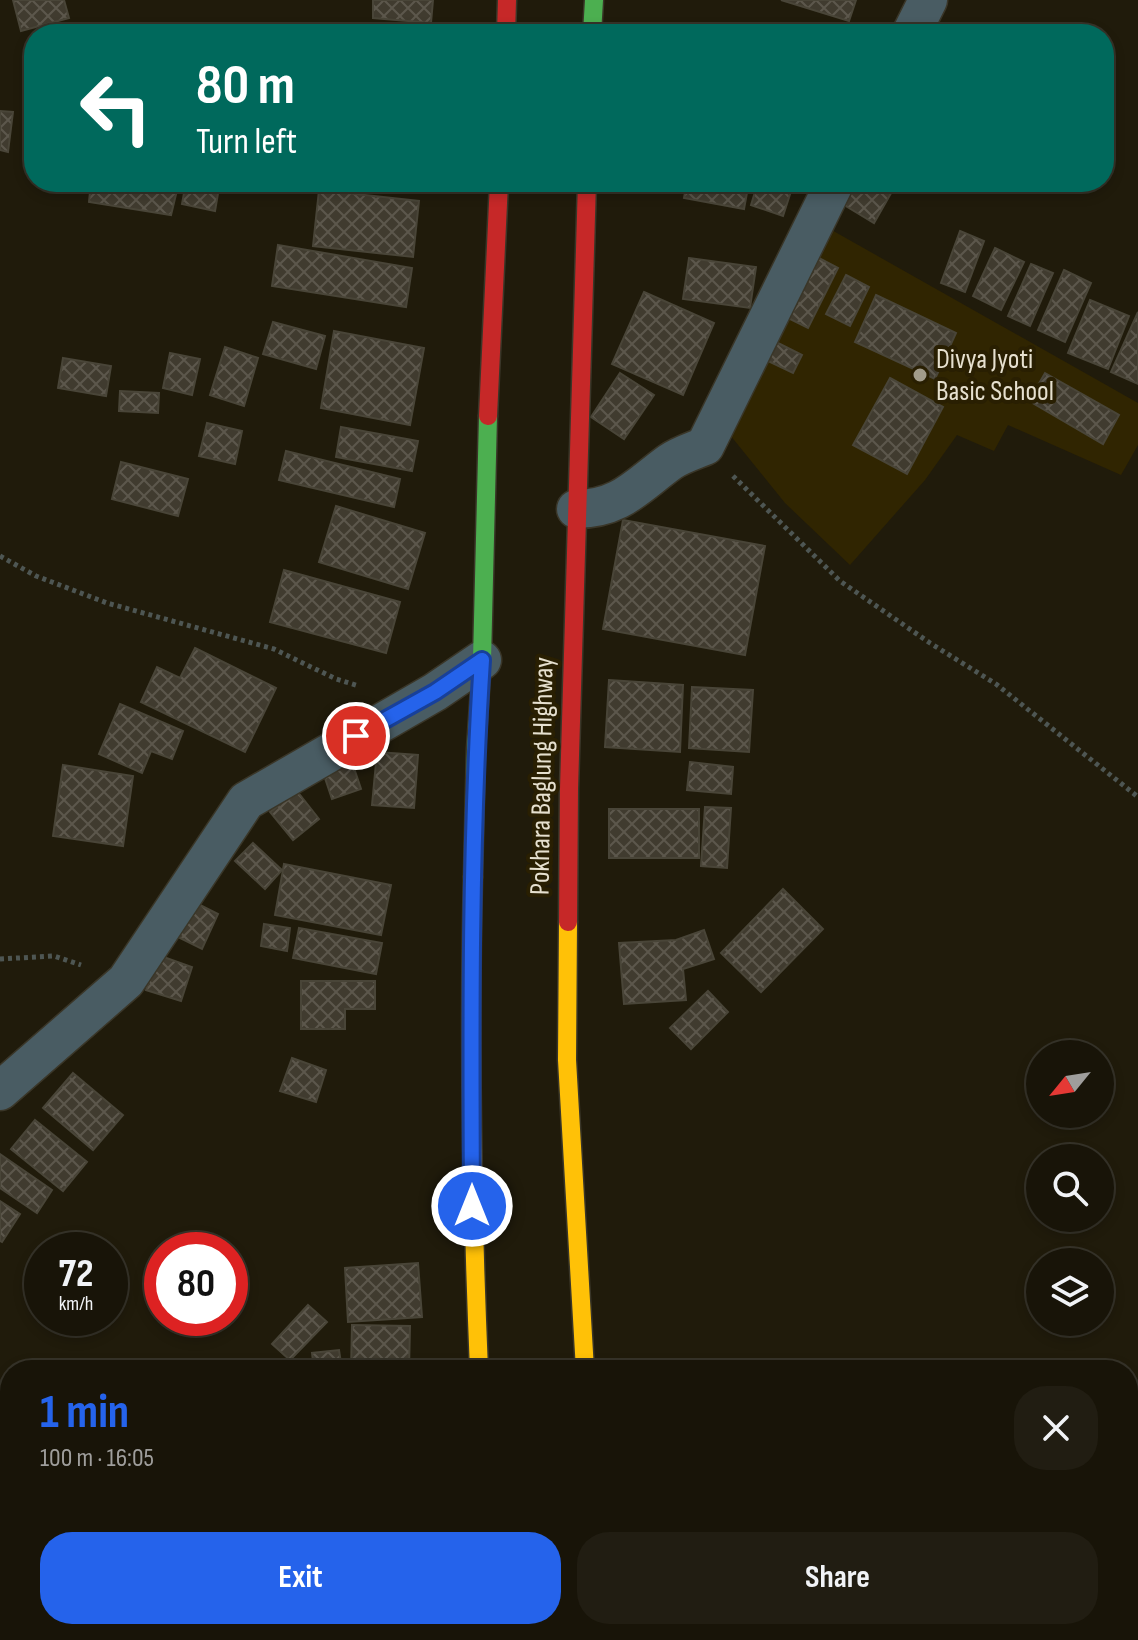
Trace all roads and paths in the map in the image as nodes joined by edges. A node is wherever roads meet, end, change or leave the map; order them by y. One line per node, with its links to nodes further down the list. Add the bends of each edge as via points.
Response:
1 (507, 0): 4 (highway)
2 (594, 0): 5 (highway)
3 (928, 0): 6 (street)
4 (506, 24)
5 (593, 24)
6 (916, 24)
7 (499, 192): 13 (highway)
8 (587, 192): 11 (highway, Pokhara Baglung Highway)
9 (830, 192): 10 (street)
10 (705, 446): 11 (street, via 673,460 628,496 596,509); 15 (path, via 840,581 996,684)
11 (576, 509): 20 (highway, Pokhara Baglung Highway, via 567,1060)
12 (0, 556): 14 (path, via 107,603 274,649 336,679)
13 (482, 660): 14 (street); 19 (highway, via 470,987)
14 (410, 704): 17 (street, via 246,801)
15 (1138, 797)
16 (0, 959): 17 (path, via 54,956)
17 (126, 981): 18 (street)
18 (0, 1091)
19 (479, 1360)
20 (584, 1360)

